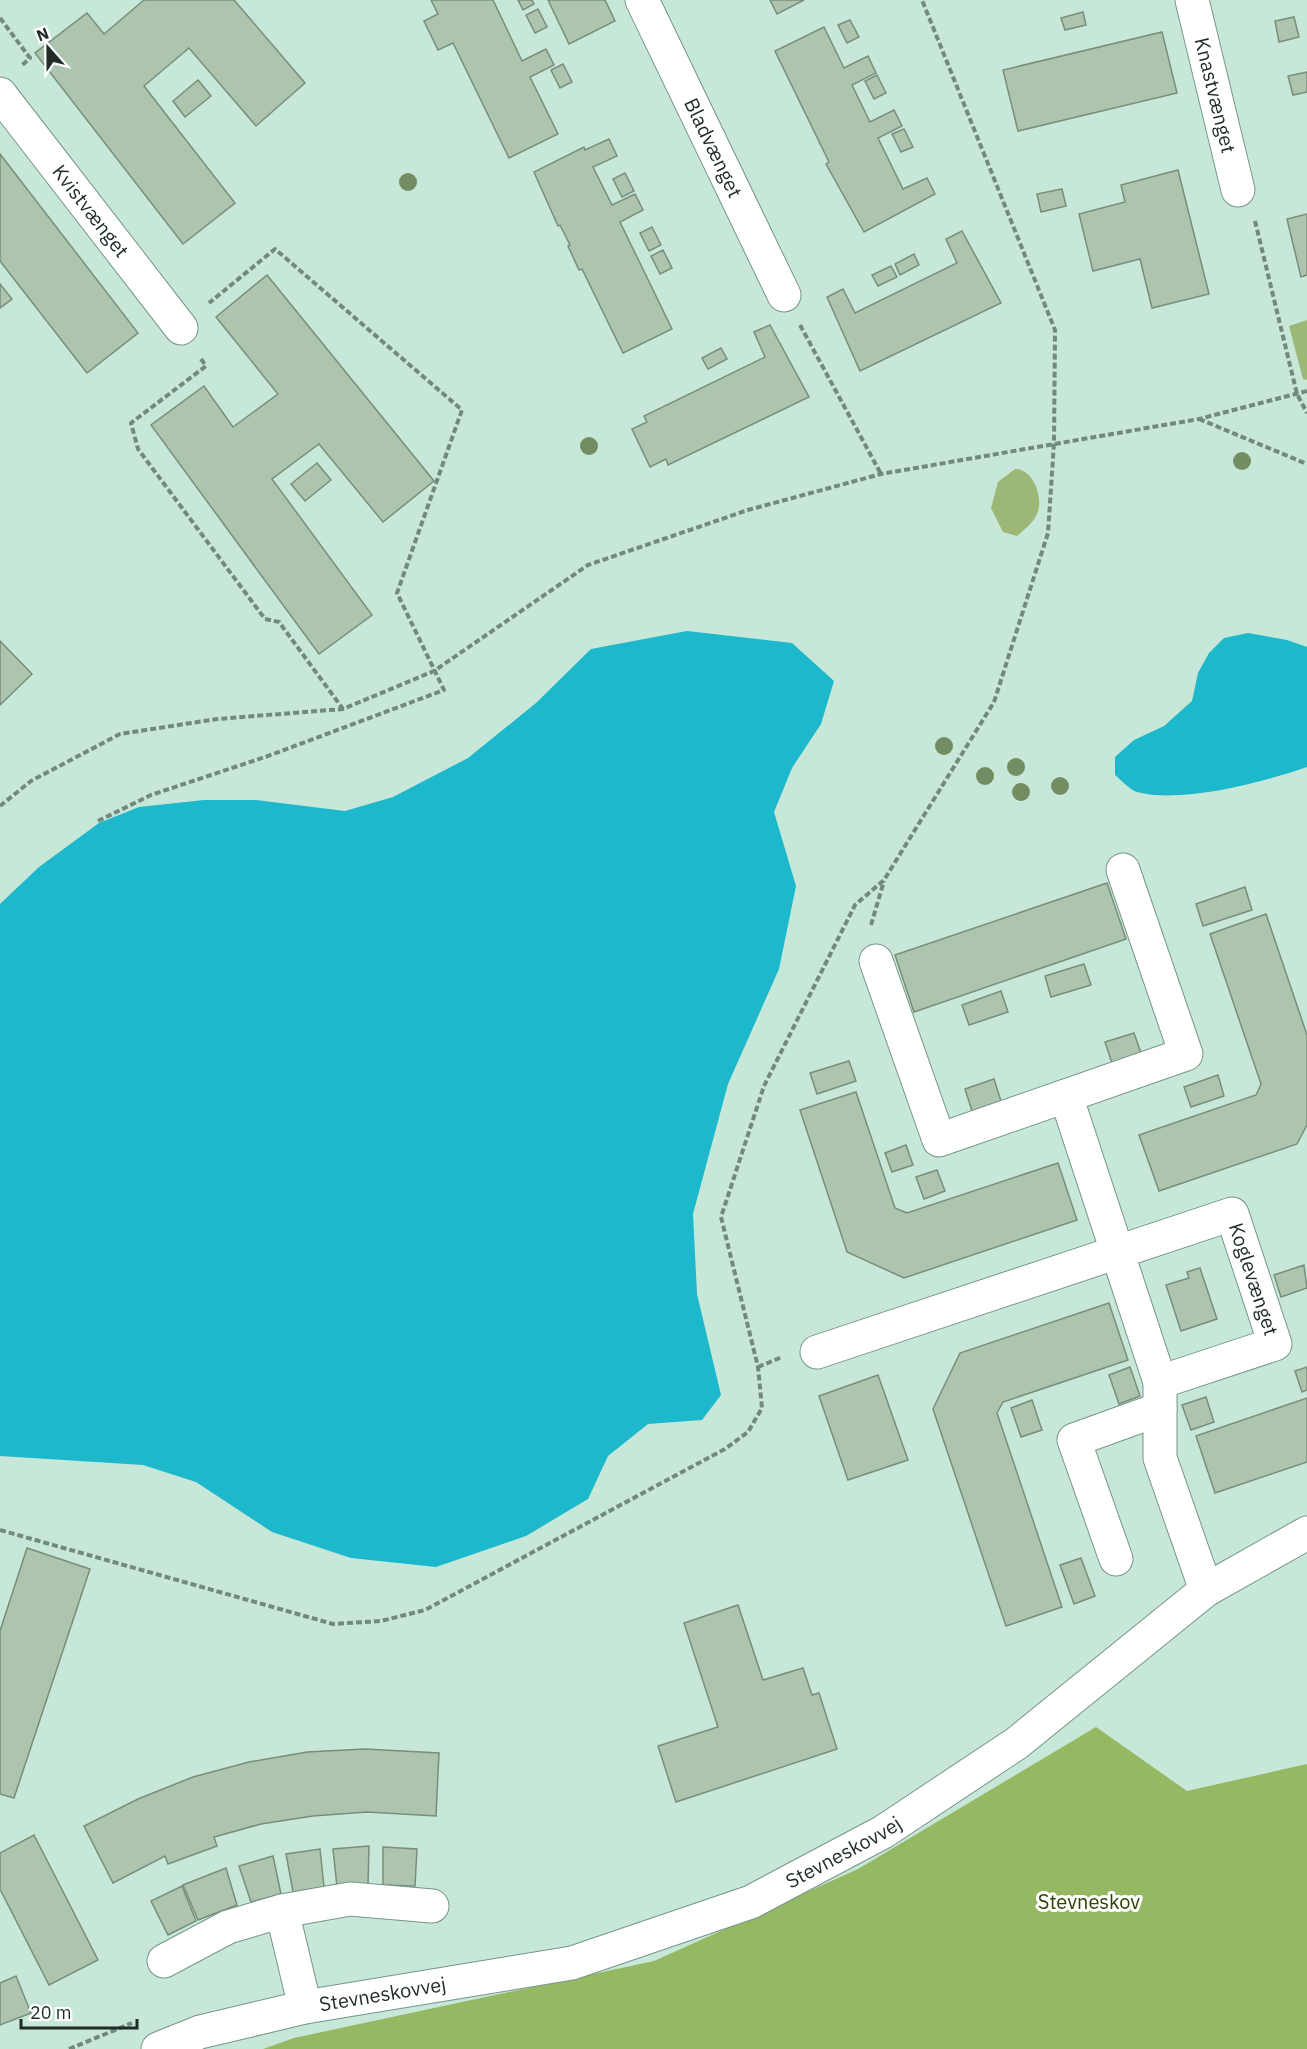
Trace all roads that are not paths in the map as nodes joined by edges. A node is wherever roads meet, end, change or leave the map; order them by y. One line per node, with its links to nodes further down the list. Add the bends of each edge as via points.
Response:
1 (642, 0): 5 (street, Bladvænget)
2 (1192, 0): 4 (street, Knastvænget)
3 (0, 94): 6 (street, Kvistvænget)
4 (1238, 190)
5 (784, 295)
6 (181, 328)
7 (1123, 870): 9 (street, via 1186,1054)
8 (876, 961): 9 (street, via 939,1140)
9 (1066, 1096): 10 (street)
10 (1118, 1252): 11 (street, Koglevænget); 12 (street); 12 (street, Koglevænget, via 1232,1214 1275,1344)
11 (817, 1352)
12 (1160, 1395): 14 (street, Koglevænget, via 1074,1440); 15 (street, via 1160,1458)
13 (1307, 1533): 15 (street, Stevneskovvej)
14 (1116, 1559)
15 (1206, 1590): 19 (street, Stevneskovvej, via 1017,1743 883,1832 751,1902 572,1963)
16 (432, 1905): 17 (street, via 350,1899)
17 (282, 1911): 18 (street, via 228,1927); 19 (street, Stevneskovvej)
18 (164, 1960)
19 (305, 2007): 20 (street, Stevneskovvej, via 200,2032)
20 (158, 2049)

